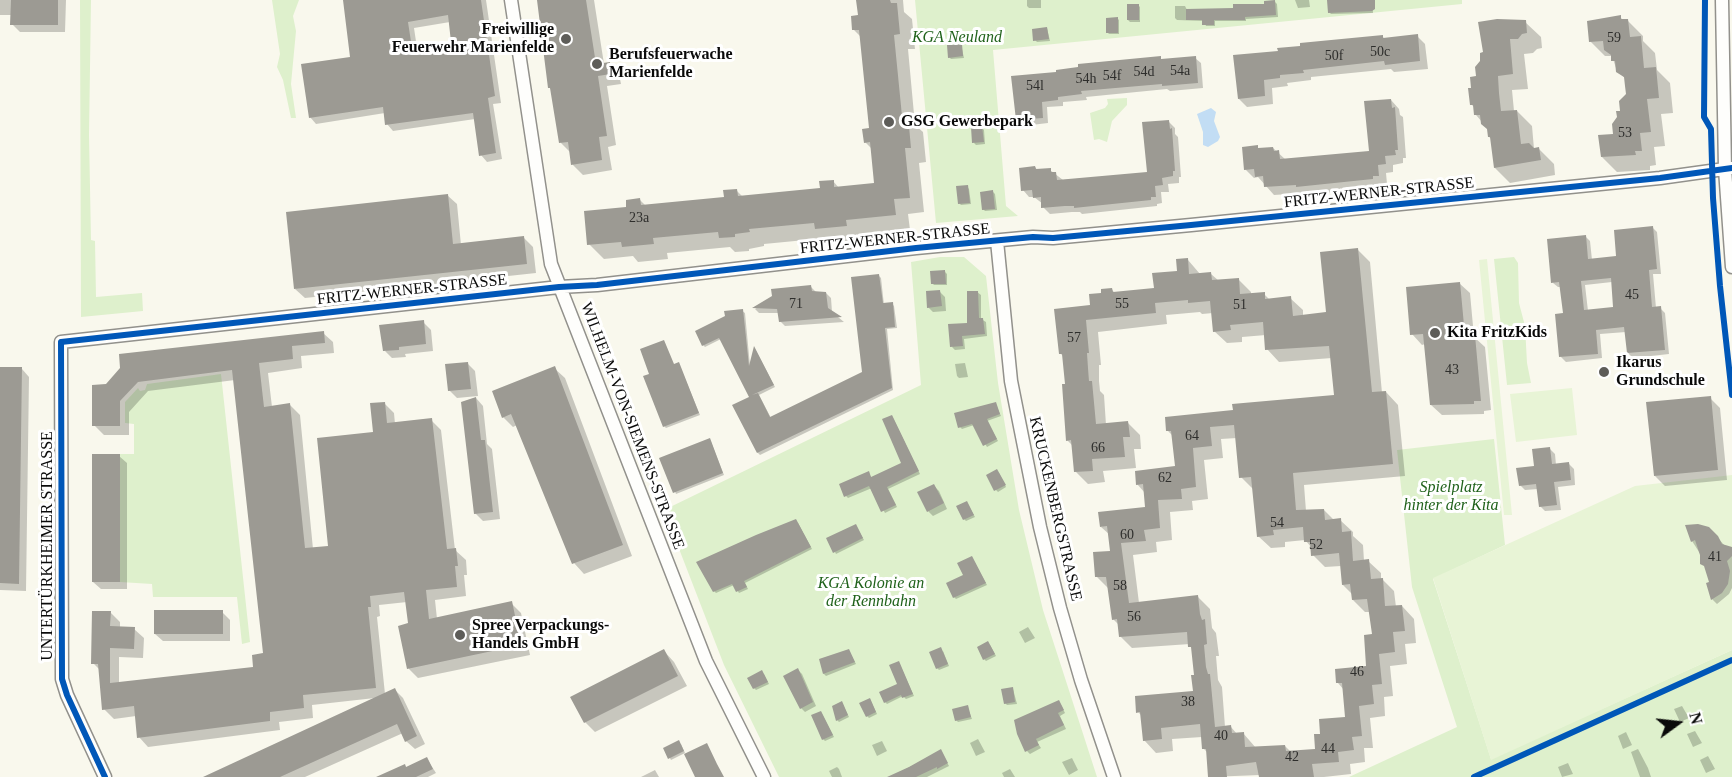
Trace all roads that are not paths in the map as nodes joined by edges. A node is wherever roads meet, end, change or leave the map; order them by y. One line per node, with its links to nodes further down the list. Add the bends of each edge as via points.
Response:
1 (511, 0): 6 (street, WILHELM-VON-SIEMENS-STRASSE, via 551,264)
2 (1722, 0): 3 (street)
3 (1729, 168): 4 (street, FRITZ-WERNER-STRASSE, via 1649,180); 5 (street)
4 (997, 241): 6 (street, FRITZ-WERNER-STRASSE); 10 (street, KRUCKENBERGSTRASSE, via 1011,381 1040,527 1078,670)
5 (1732, 267)
6 (559, 287): 7 (street, FRITZ-WERNER-STRASSE); 9 (street, WILHELM-VON-SIEMENS-STRASSE, via 706,661)
7 (62, 342): 8 (street, UNTERTÜRKHEIMER STRASSE, via 62,679)
8 (105, 777)
9 (764, 777)
10 (1114, 777)

